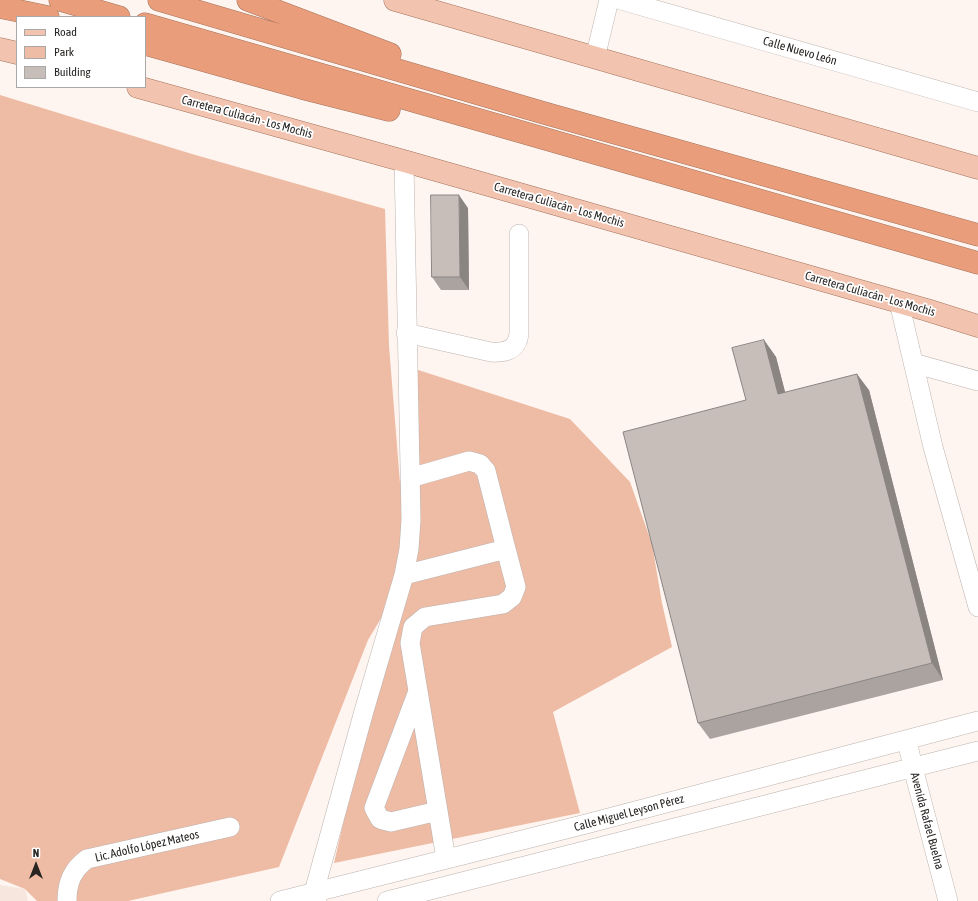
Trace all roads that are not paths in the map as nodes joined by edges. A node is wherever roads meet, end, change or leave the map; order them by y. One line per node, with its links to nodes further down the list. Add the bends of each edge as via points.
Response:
1 (60, 0): 9 (highway)
2 (159, 0): 17 (highway)
3 (248, 0): 17 (highway)
4 (395, 0): 14 (main road)
5 (609, 0): 14 (street)
6 (621, 0): 16 (street, Calle Nuevo León)
7 (0, 7): 8 (highway)
8 (43, 16)
9 (116, 16)
10 (146, 24): 18 (highway)
11 (146, 44): 18 (highway, via 392,110)
12 (0, 49): 13 (main road)
13 (16, 53)
14 (595, 58): 20 (main road)
15 (142, 88): 19 (main road, Carretera Culiacán - Los Mochis)
16 (978, 102)
17 (544, 114): 22 (highway)
18 (541, 138): 23 (highway)
19 (404, 161): 24 (main road, Carretera Culiacán - Los Mochis); 26 (street)
20 (978, 168)
21 (519, 234): 26 (street, via 519,334 516,346 499,353)
22 (978, 235)
23 (978, 263)
24 (899, 302): 25 (main road, Carretera Culiacán - Los Mochis); 27 (street)
25 (978, 326)
26 (406, 333): 29 (street)
27 (913, 363): 28 (street); 32 (street, via 933,447)
28 (978, 381)
29 (410, 478): 30 (street, via 469,461 480,464 486,471); 31 (street, via 411,520)
30 (506, 550): 31 (street); 33 (street, via 516,587 512,597 503,604 425,617 413,627 410,642)
31 (404, 575): 41 (street, via 364,711)
32 (978, 607)
33 (418, 689): 38 (street); 38 (street, via 374,808 380,819 391,822)
34 (978, 721): 35 (street, Calle Miguel Leyson Pérez)
35 (907, 740): 37 (street, Avenida Rafael Buelna); 40 (street, Calle Miguel Leyson Pérez)
36 (978, 750): 37 (street, Calle Miguel Leyson Pérez)
37 (913, 768): 44 (street, Calle Miguel Leyson Pérez); 45 (street, Avenida Rafael Buelna)
38 (438, 811): 40 (street)
39 (230, 827): 42 (street, Lic. Adolfo López Mateos, via 87,859 73,872)
40 (446, 859): 41 (street, Calle Miguel Leyson Pérez)
41 (316, 897): 43 (street, Calle Miguel Leyson Pérez)
42 (67, 901)
43 (280, 901)
44 (387, 901)
45 (948, 901)

